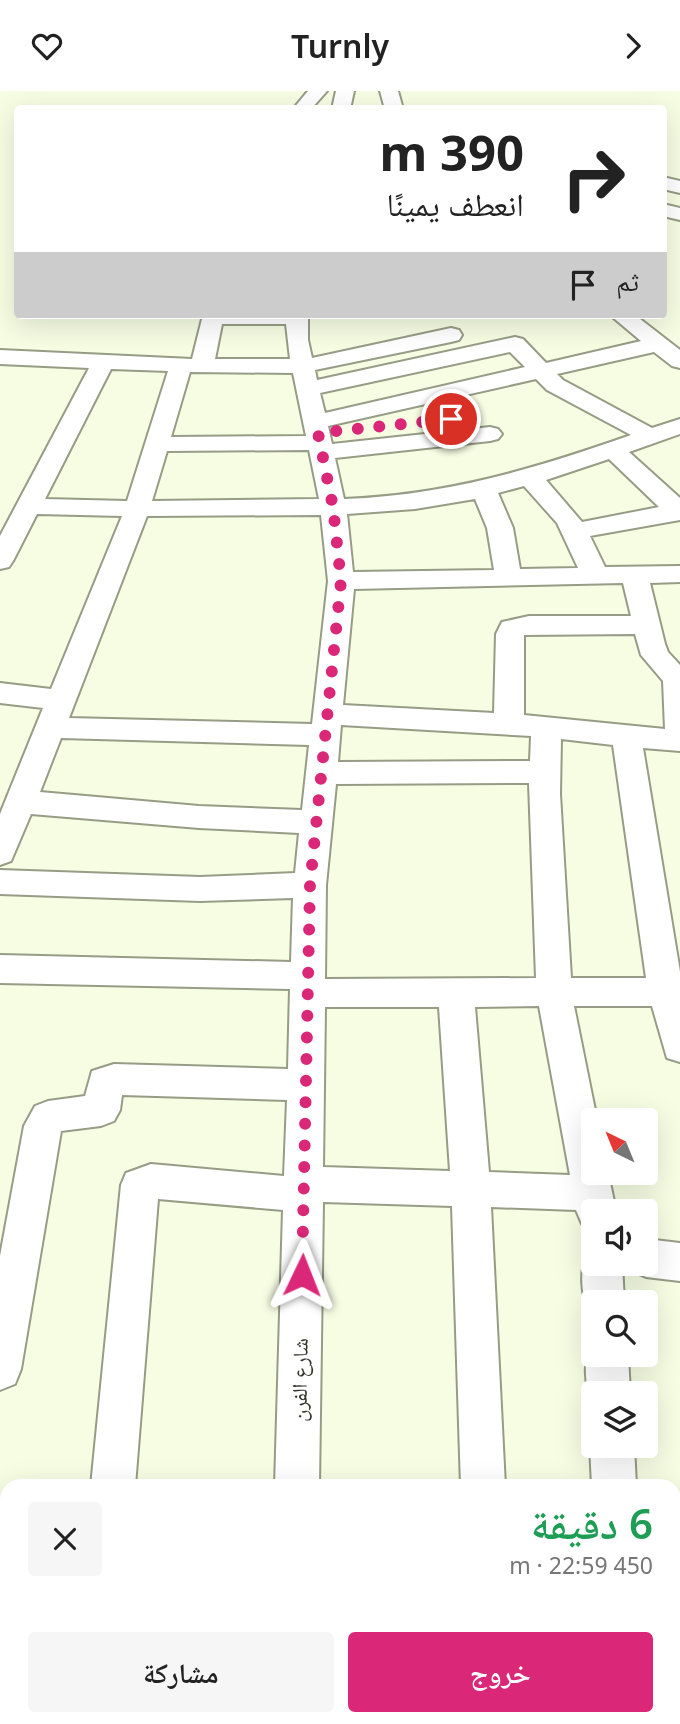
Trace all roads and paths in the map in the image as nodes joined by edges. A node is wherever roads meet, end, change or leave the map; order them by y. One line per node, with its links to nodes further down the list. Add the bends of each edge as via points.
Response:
1 (318, 91): 2 (street)
2 (304, 105)
3 (211, 319): 12 (street)
4 (297, 319): 14 (street, شارع الفرن)
5 (437, 319): 7 (street)
6 (626, 319): 8 (street)
7 (451, 335): 9 (street); 14 (street)
8 (672, 353): 13 (street)
9 (468, 354): 13 (street, via 515,344); 14 (street)
10 (0, 357): 11 (street)
11 (103, 362): 12 (street); 24 (street)
12 (192, 366): 14 (street); 16 (street)
13 (542, 371): 15 (street, via 563,390); 17 (street)
14 (306, 377): 17 (street, شارع الفرن)
15 (668, 435): 18 (street)
16 (157, 444): 17 (street); 22 (street)
17 (320, 444): 17 (street, via 483,435); 21 (street, شارع الفرن)
18 (613, 450): 19 (street); 23 (street)
19 (530, 478): 20 (street); 25 (street)
20 (484, 489): 21 (street, via 425,500); 29 (street, via 500,528)
21 (333, 507): 22 (street); 31 (street, شارع الفرن)
22 (137, 510): 24 (street); 34 (street)
23 (680, 511): 25 (street)
24 (18, 514): 26 (street)
25 (578, 531): 30 (street)
26 (0, 561)
27 (680, 573): 28 (street)
28 (635, 575): 30 (street); 32 (street)
29 (508, 576): 30 (street); 31 (street)
30 (595, 576)
31 (341, 581): 35 (street, شارع الفرن)
32 (645, 625): 36 (street, via 512,628); 40 (street, via 655,655 677,679)
33 (0, 693): 34 (street)
34 (60, 701): 38 (street)
35 (325, 724): 36 (street); 38 (street); 42 (street, شارع الفرن)
36 (509, 724): 37 (street)
37 (546, 727): 39 (street); 41 (street)
38 (49, 728): 43 (street)
39 (626, 734): 40 (street); 50 (street)
40 (680, 741)
41 (544, 772): 42 (street); 52 (street)
42 (320, 773): 44 (street, شارع الفرن)
43 (20, 802): 44 (street); 45 (street)
44 (315, 822): 47 (street, شارع الفرن)
45 (0, 853)
46 (0, 882): 47 (street, via 200,889)
47 (310, 885): 49 (street, شارع الفرن)
48 (0, 969): 49 (street)
49 (309, 985): 51 (street); 54 (street, شارع الفرن)
50 (673, 992): 52 (street); 53 (street)
51 (456, 993): 52 (street); 55 (street)
52 (554, 994): 57 (street)
53 (680, 1047)
54 (307, 1085): 56 (street, شارع الفرن); 61 (street, via 114,1079 105,1082 101,1110 48,1117)
55 (471, 1189): 56 (street); 58 (street); 65 (street)
56 (304, 1190): 63 (street, via 151,1181 140,1185); 64 (street, شارع الفرن)
57 (594, 1199)
58 (581, 1201)
59 (658, 1259): 60 (street)
60 (680, 1262)
61 (0, 1369)
62 (612, 1458): 66 (street)
63 (114, 1479)
64 (297, 1479)
65 (483, 1479)
66 (613, 1479)

